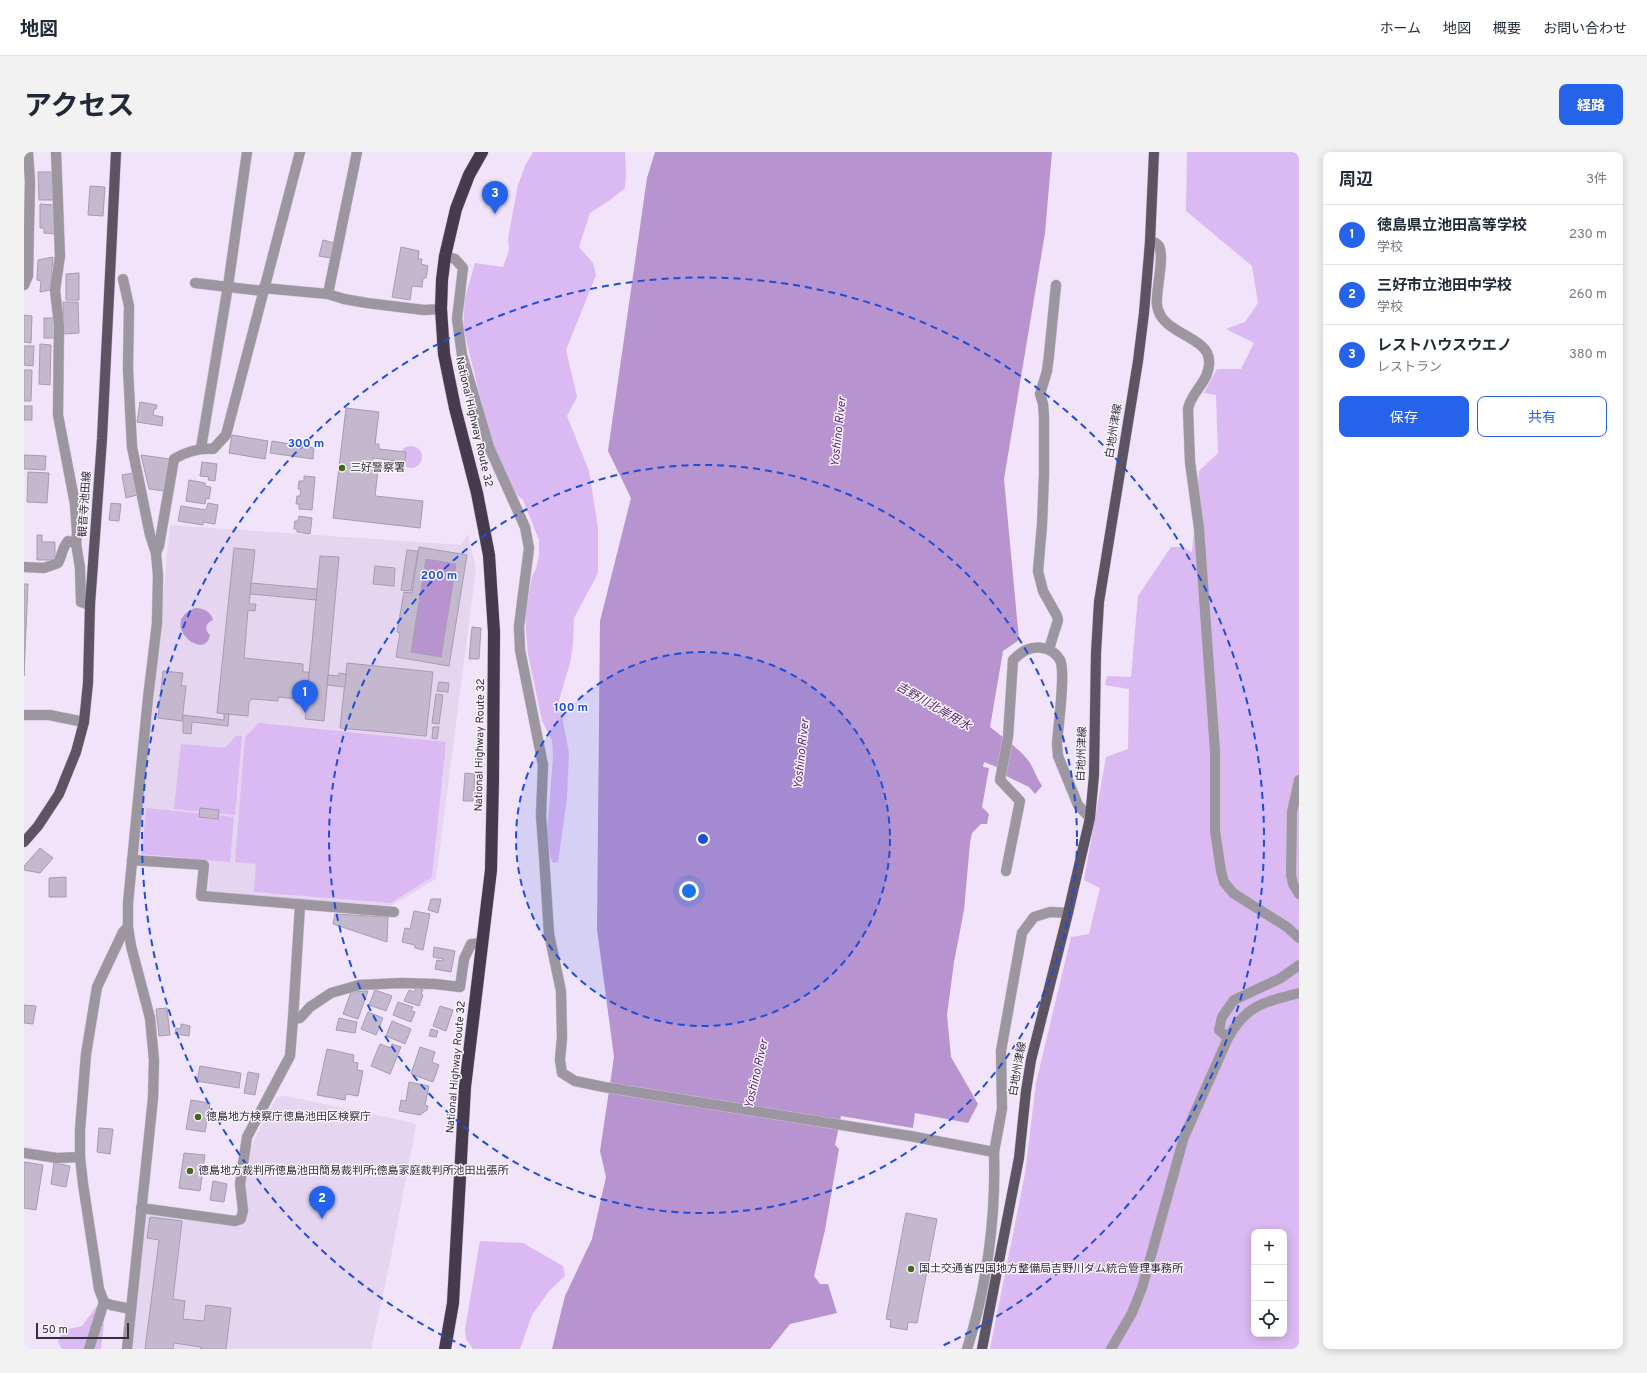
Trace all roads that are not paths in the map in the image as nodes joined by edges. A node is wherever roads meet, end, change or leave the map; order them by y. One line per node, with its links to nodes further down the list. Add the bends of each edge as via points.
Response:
1 (28, 152): 14 (street, via 28,276)
2 (56, 152): 20 (street, via 60,256 55,290 59,325 58,415 75,504)
3 (116, 152): 23 (main road, 観音寺池田線, via 102,439)
4 (247, 152): 15 (street)
5 (300, 152): 16 (street)
6 (357, 152): 17 (street)
7 (482, 152): 10 (highway, National Highway Route 32, via 469,175 456,209)
8 (1154, 152): 9 (main road, 白地州津線)
9 (1150, 242): 28 (main road, 白地州津線, via 1138,361 1099,602 1094,775); 37 (street, via 1160,246 1157,306 1162,318 1178,332 1204,348 1209,361 1207,377 1189,402 1188,410 1190,462 1199,528 1215,751 1215,831 1221,871 1224,882 1233,893 1287,927)
10 (445, 256): 18 (highway, National Highway Route 32); 43 (street, via 455,259 463,268 457,319 462,356 489,447 525,527 529,548 519,626 520,650 543,764 541,816 549,934 561,991 562,1073 575,1081 604,1087)
11 (123, 279): 21 (street, via 129,306 128,369 132,447)
12 (195, 283): 15 (street)
13 (1056, 284): 24 (street, via 1047,371 1040,394 1044,416 1044,475 1038,571 1043,591 1058,620)
14 (24, 285)
15 (228, 286): 16 (street); 19 (street)
16 (263, 290): 17 (street); 19 (street, via 226,435 213,449)
17 (328, 294): 18 (street, via 377,304 424,310)
18 (441, 309): 38 (highway, National Highway Route 32, via 444,354 490,555 494,632 493,786 491,870)
19 (201, 448): 21 (street, via 174,459)
20 (76, 543): 22 (street, via 68,542 63,547 58,563 44,568); 23 (street, via 81,602)
21 (156, 553): 30 (street, via 157,623)
22 (24, 566)
23 (90, 606): 26 (main road, 観音寺池田線)
24 (1049, 649): 28 (street, via 1060,659 1062,665 1058,756 1078,805); 31 (street, via 1037,647 1023,650 1013,660 1008,737 1000,780 1020,801)
25 (24, 715): 26 (street, via 49,715)
26 (84, 722): 29 (main road, 観音寺池田線, via 76,752 59,794)
27 (1299, 780): 32 (street, via 1292,812 1292,875)
28 (1090, 818): 35 (main road, 白地州津線)
29 (24, 842)
30 (132, 860): 33 (street, via 204,865 201,896); 36 (street)
31 (1006, 871)
32 (1299, 894)
33 (300, 905): 34 (street); 41 (street)
34 (394, 912)
35 (1068, 913): 43 (street, via 1050,912 1034,917 1022,933 1001,1051 1002,1109); 53 (main road, 白地州津線, via 1031,1060 1019,1158)
36 (128, 927): 45 (street, via 123,932 96,987 86,1054); 46 (street, via 150,1018 154,1060 153,1098)
37 (1299, 938)
38 (482, 943): 41 (street, via 471,944 464,959 460,987 401,983 359,986 331,993 310,1007 300,1018); 51 (highway, National Highway Route 32, via 465,1087 453,1303)
39 (1299, 966): 42 (street, via 1281,978 1234,1000 1219,1024 1219,1030)
40 (1299, 993): 42 (street, via 1257,1006 1237,1022)
41 (294, 1019): 46 (street, via 290,1056 247,1137 240,1184 243,1210 240,1219 235,1221)
42 (1228, 1038): 54 (street, via 1184,1137 1142,1288 1132,1313)
43 (994, 1152): 52 (street, via 995,1183 985,1279)
44 (24, 1153): 45 (street, via 57,1158)
45 (80, 1157): 47 (street, via 99,1289)
46 (142, 1208): 48 (street)
47 (104, 1302): 48 (street); 49 (street)
48 (131, 1309): 50 (street)
49 (89, 1349)
50 (127, 1349)
51 (445, 1349)
52 (967, 1349)
53 (982, 1349)
54 (1110, 1349)

